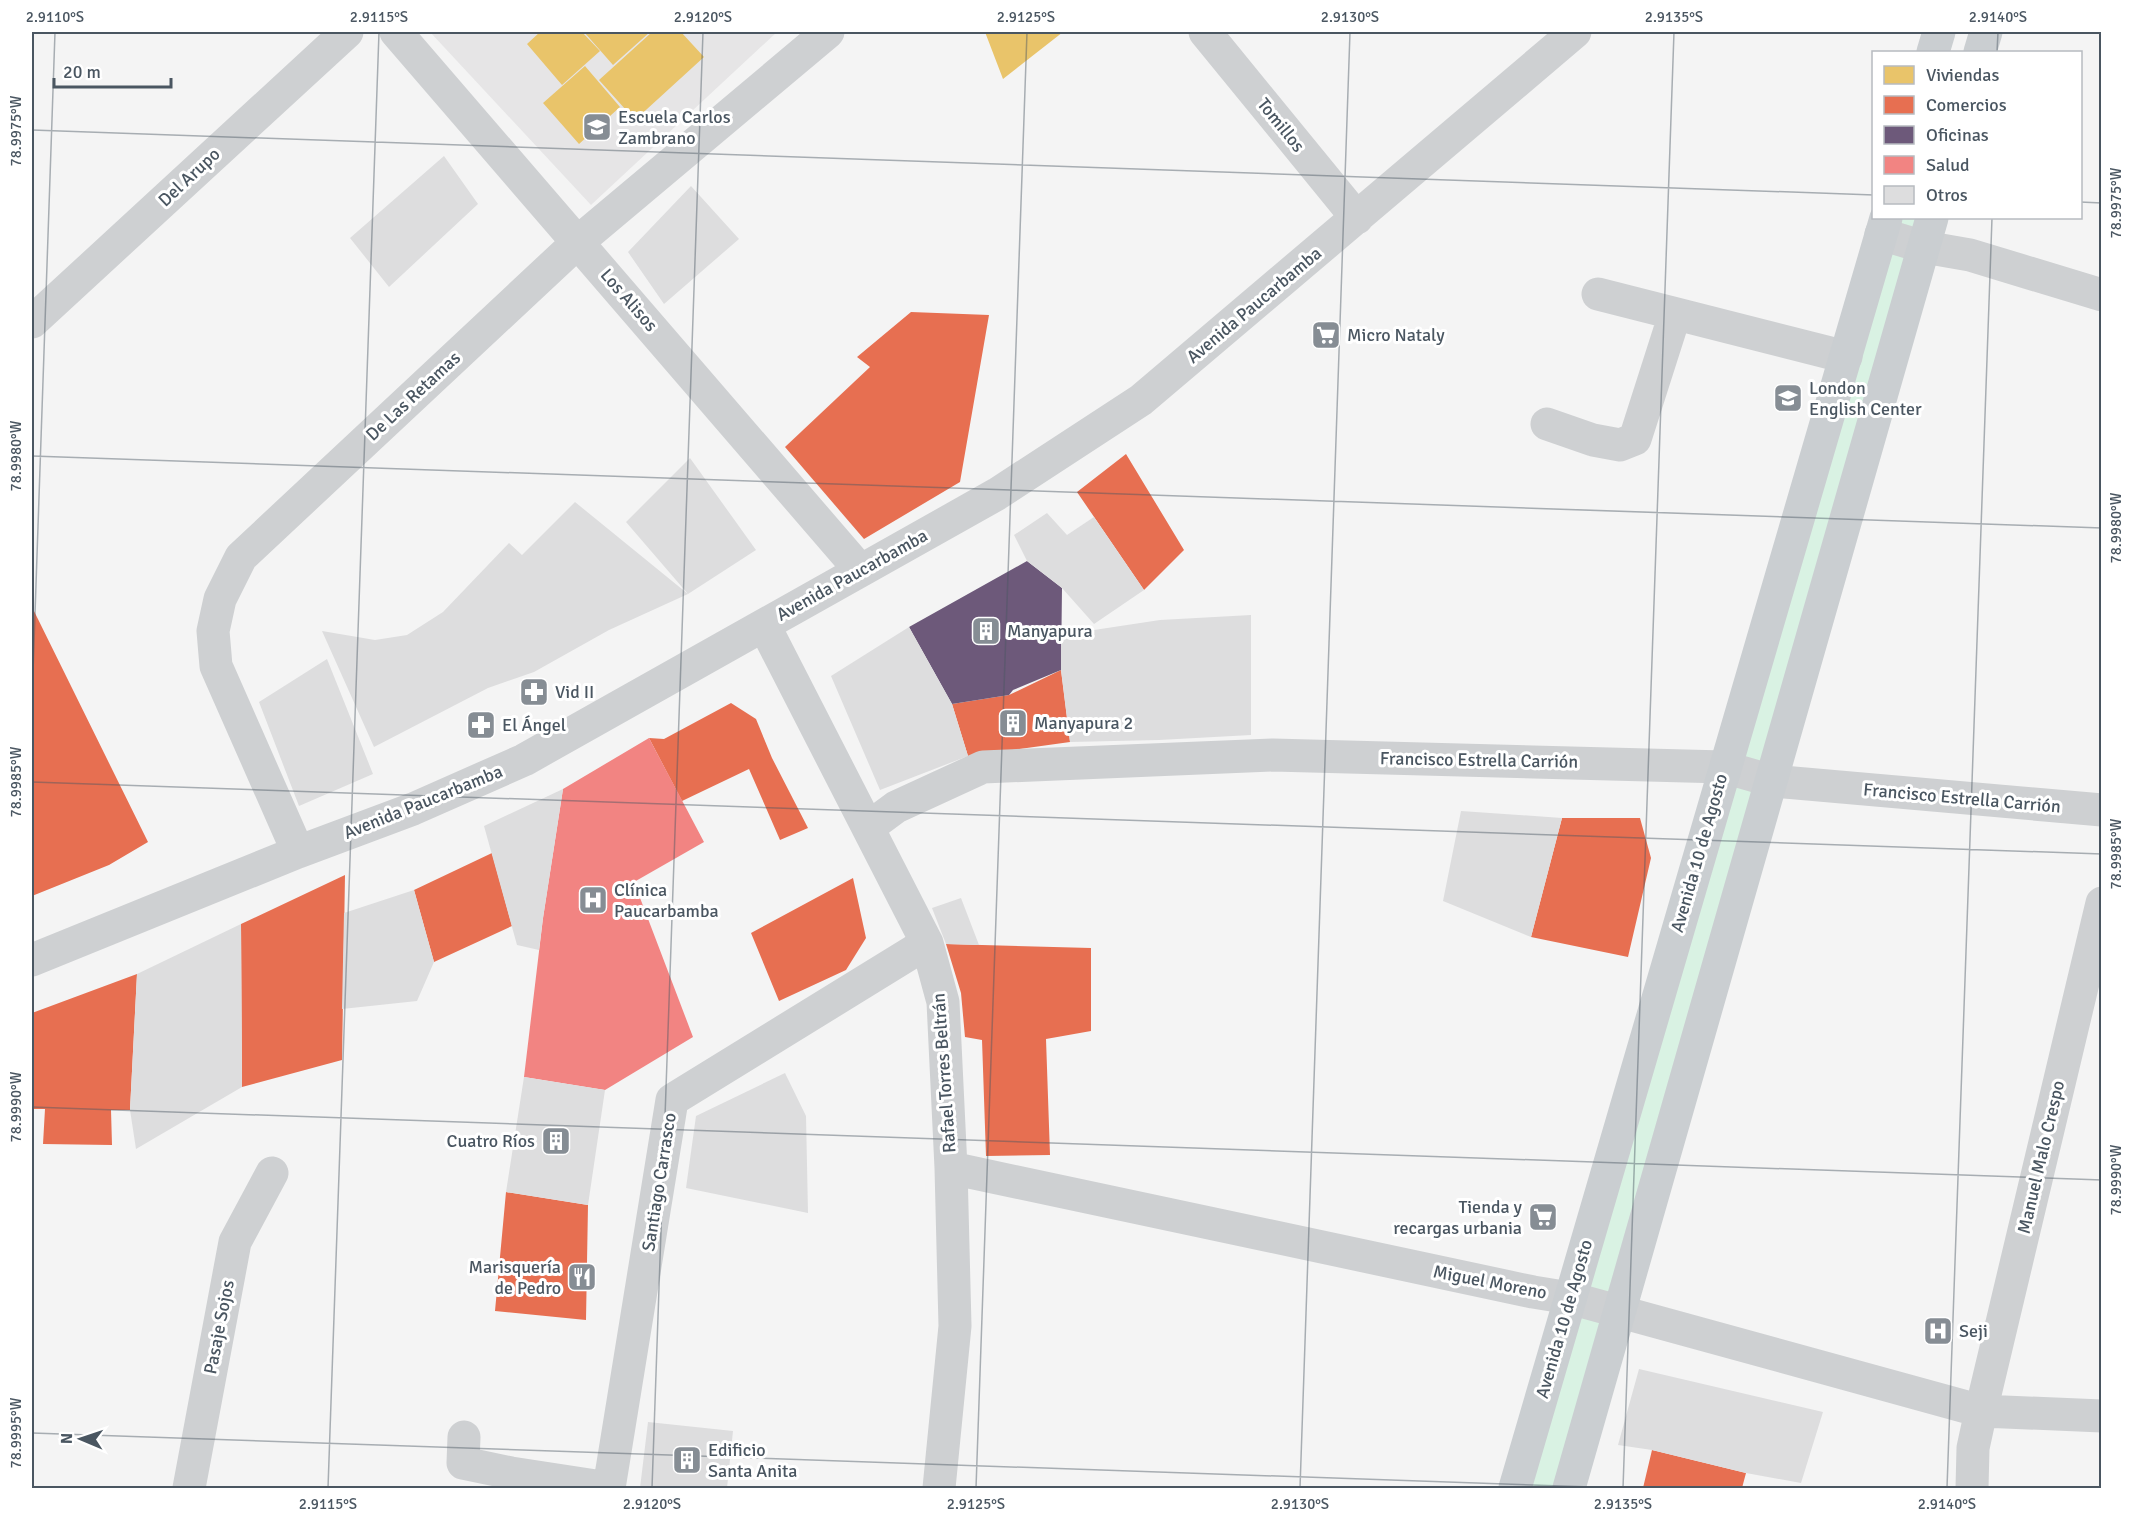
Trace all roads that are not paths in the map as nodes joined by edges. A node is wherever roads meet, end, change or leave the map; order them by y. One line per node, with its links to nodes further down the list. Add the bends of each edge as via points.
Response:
1 (347, 32): 17 (street, Del Arupo)
2 (396, 32): 13 (street, Los Alisos)
3 (828, 32): 13 (street, De Las Retamas)
4 (1205, 32): 10 (street, Tomillos)
5 (1575, 32): 10 (street, Avenida Paucarbamba)
6 (1939, 32): 8 (main road)
7 (1986, 32): 9 (main road)
8 (1933, 51)
9 (1980, 51)
10 (1357, 218): 20 (street, Avenida Paucarbamba, via 1141,400 997,494)
11 (1883, 226): 12 (street); 18 (main road, Avenida 10 de Agosto)
12 (1928, 232): 15 (street, via 1970,255); 23 (main road)
13 (579, 241): 20 (street, Los Alisos); 26 (street, De Las Retamas, via 241,556 220,599 213,631 216,666)
14 (1598, 294): 16 (street)
15 (2102, 295)
16 (1675, 314): 18 (street); 19 (street, via 1635,439 1620,445)
17 (32, 322)
18 (1846, 357): 22 (main road, Avenida 10 de Agosto)
19 (1547, 424)
20 (860, 570): 21 (street, Avenida Paucarbamba)
21 (764, 625): 25 (street, Rafael Torres Beltrán); 26 (street, Avenida Paucarbamba, via 524,760 412,809)
22 (1724, 767): 23 (street, Francisco Estrella Carrión); 25 (street, Francisco Estrella Carrión, via 1273,755 983,767 896,807); 32 (main road, Avenida 10 de Agosto)
23 (1773, 781): 24 (street, Francisco Estrella Carrión); 33 (main road)
24 (2100, 803)
25 (869, 827): 28 (street, Rafael Torres Beltrán)
26 (298, 852): 29 (street, Avenida Paucarbamba)
27 (2102, 903): 34 (street, Manuel Malo Crespo)
28 (927, 943): 30 (street, Rafael Torres Beltrán, via 943,1002); 38 (street, Santiago Carrasco, via 672,1100)
29 (32, 960)
30 (951, 1168): 32 (street, Miguel Moreno); 39 (street, Rafael Torres Beltrán, via 955,1326)
31 (272, 1173): 37 (street, Pasaje Sojos, via 236,1242)
32 (1570, 1298): 33 (street, Miguel Moreno); 40 (main road, Avenida 10 de Agosto)
33 (1619, 1313): 34 (street, Miguel Moreno); 41 (main road)
34 (1981, 1411): 35 (street, Miguel Moreno); 42 (street, via 1973,1448)
35 (2102, 1416)
36 (464, 1437): 38 (street, via 463,1463)
37 (189, 1488)
38 (609, 1488)
39 (939, 1488)
40 (1515, 1488)
41 (1569, 1488)
42 (1972, 1488)

